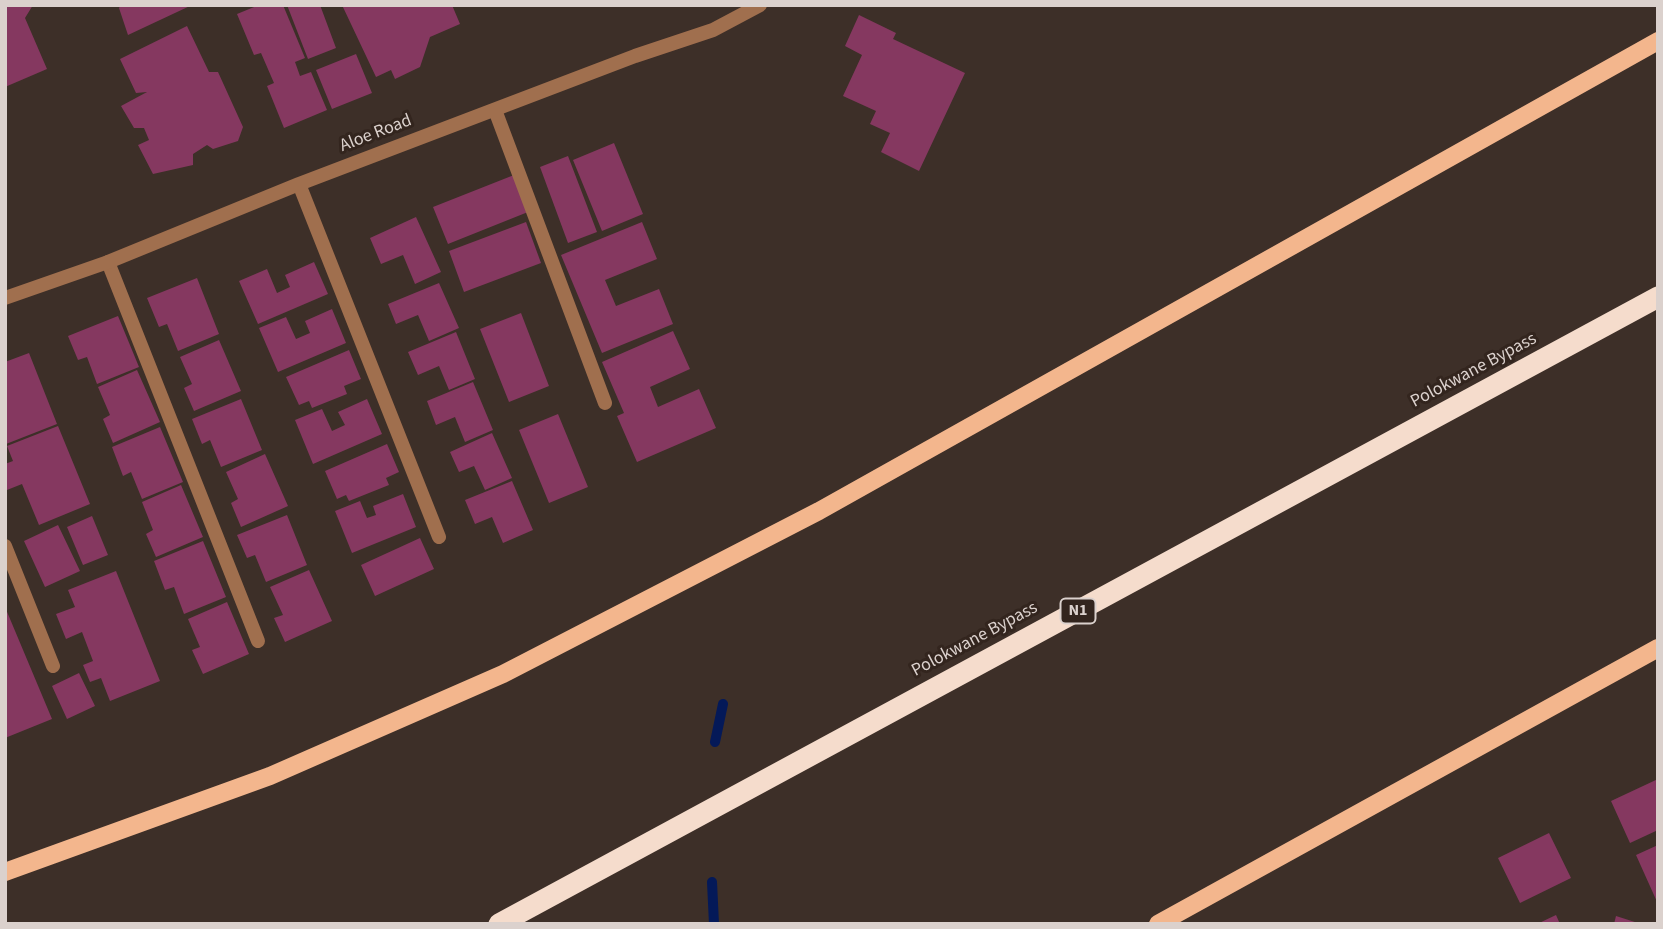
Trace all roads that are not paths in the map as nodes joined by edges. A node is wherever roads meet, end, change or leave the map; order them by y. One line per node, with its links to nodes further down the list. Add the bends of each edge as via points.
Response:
1 (760, 5): 3 (street, Aloe Road, via 713,30)
2 (1658, 41): 14 (main road, via 819,511 503,674 270,776)
3 (495, 110): 4 (street, Aloe Road); 8 (street)
4 (299, 184): 5 (street, Aloe Road); 9 (street)
5 (108, 262): 7 (street, Aloe Road); 11 (street)
6 (1658, 297): 15 (highway, Polokwane Bypass / N1)
7 (5, 298)
8 (605, 402)
9 (439, 537)
10 (5, 546): 13 (street)
11 (258, 641)
12 (1658, 648): 16 (main road)
13 (53, 666)
14 (5, 872)
15 (499, 924)
16 (1158, 924)

